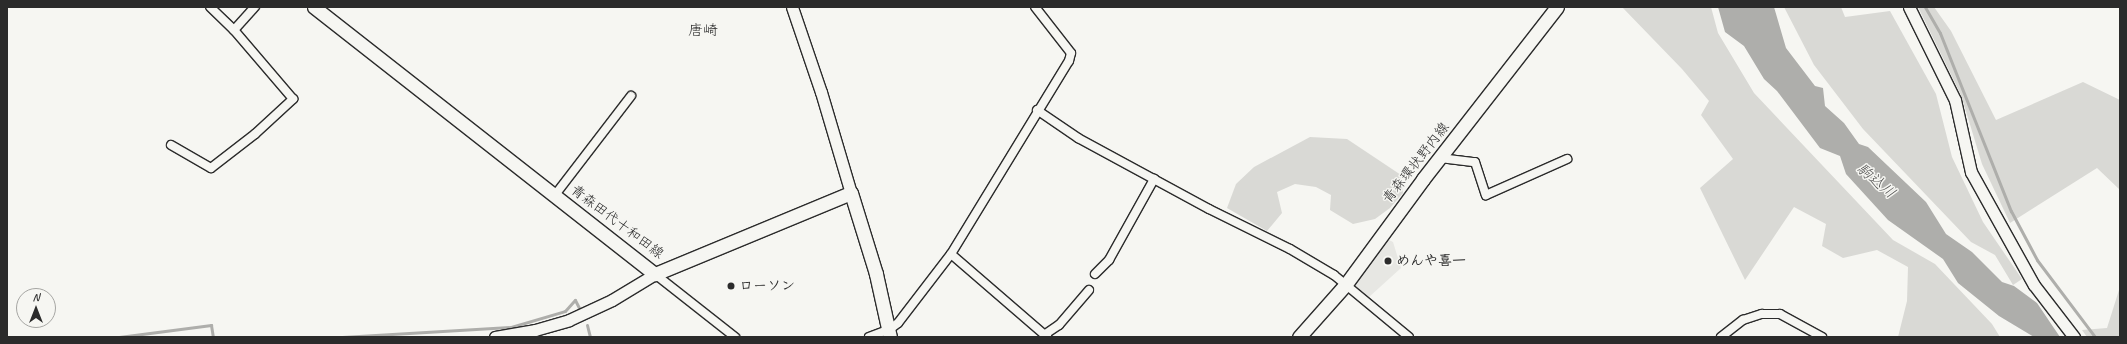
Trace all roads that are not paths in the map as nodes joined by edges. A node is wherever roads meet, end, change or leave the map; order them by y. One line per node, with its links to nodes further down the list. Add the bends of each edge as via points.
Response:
1 (210, 7): 8 (street)
2 (255, 7): 8 (street)
3 (314, 7): 16 (main road, 青森田代十和田線)
4 (792, 7): 15 (street)
5 (1035, 7): 10 (street, via 1071,53 1069,61)
6 (1557, 7): 12 (main road, 青森環状野内線)
7 (1909, 7): 31 (street, via 1953,94 1971,172 2034,285)
8 (234, 30): 11 (street, via 293,99 255,134 211,168)
9 (631, 96): 16 (street)
10 (1037, 110): 14 (street, via 1078,138); 17 (street, via 988,198)
11 (172, 145)
12 (1440, 158): 13 (street, via 1475,162 1486,195); 20 (main road, 青森環状野内線)
13 (1567, 159)
14 (1154, 179): 19 (street, via 1109,260); 20 (street, via 1290,248)
15 (851, 193): 18 (main road, 青森田代十和田線); 22 (main road)
16 (555, 195): 18 (main road, 青森田代十和田線)
17 (952, 254): 22 (street); 23 (street)
18 (655, 274): 24 (street, via 612,300 569,320 535,330); 25 (street)
19 (1095, 274)
20 (1346, 284): 27 (main road, 青森環状野内線); 28 (street)
21 (1089, 290): 23 (street, via 1059,326)
22 (891, 334): 26 (street)
23 (1045, 336)
24 (495, 337)
25 (735, 337)
26 (869, 337)
27 (1299, 337)
28 (1409, 337)
29 (1721, 337): 30 (street, via 1743,320 1762,314 1780,314)
30 (1822, 337)
31 (2074, 337)

